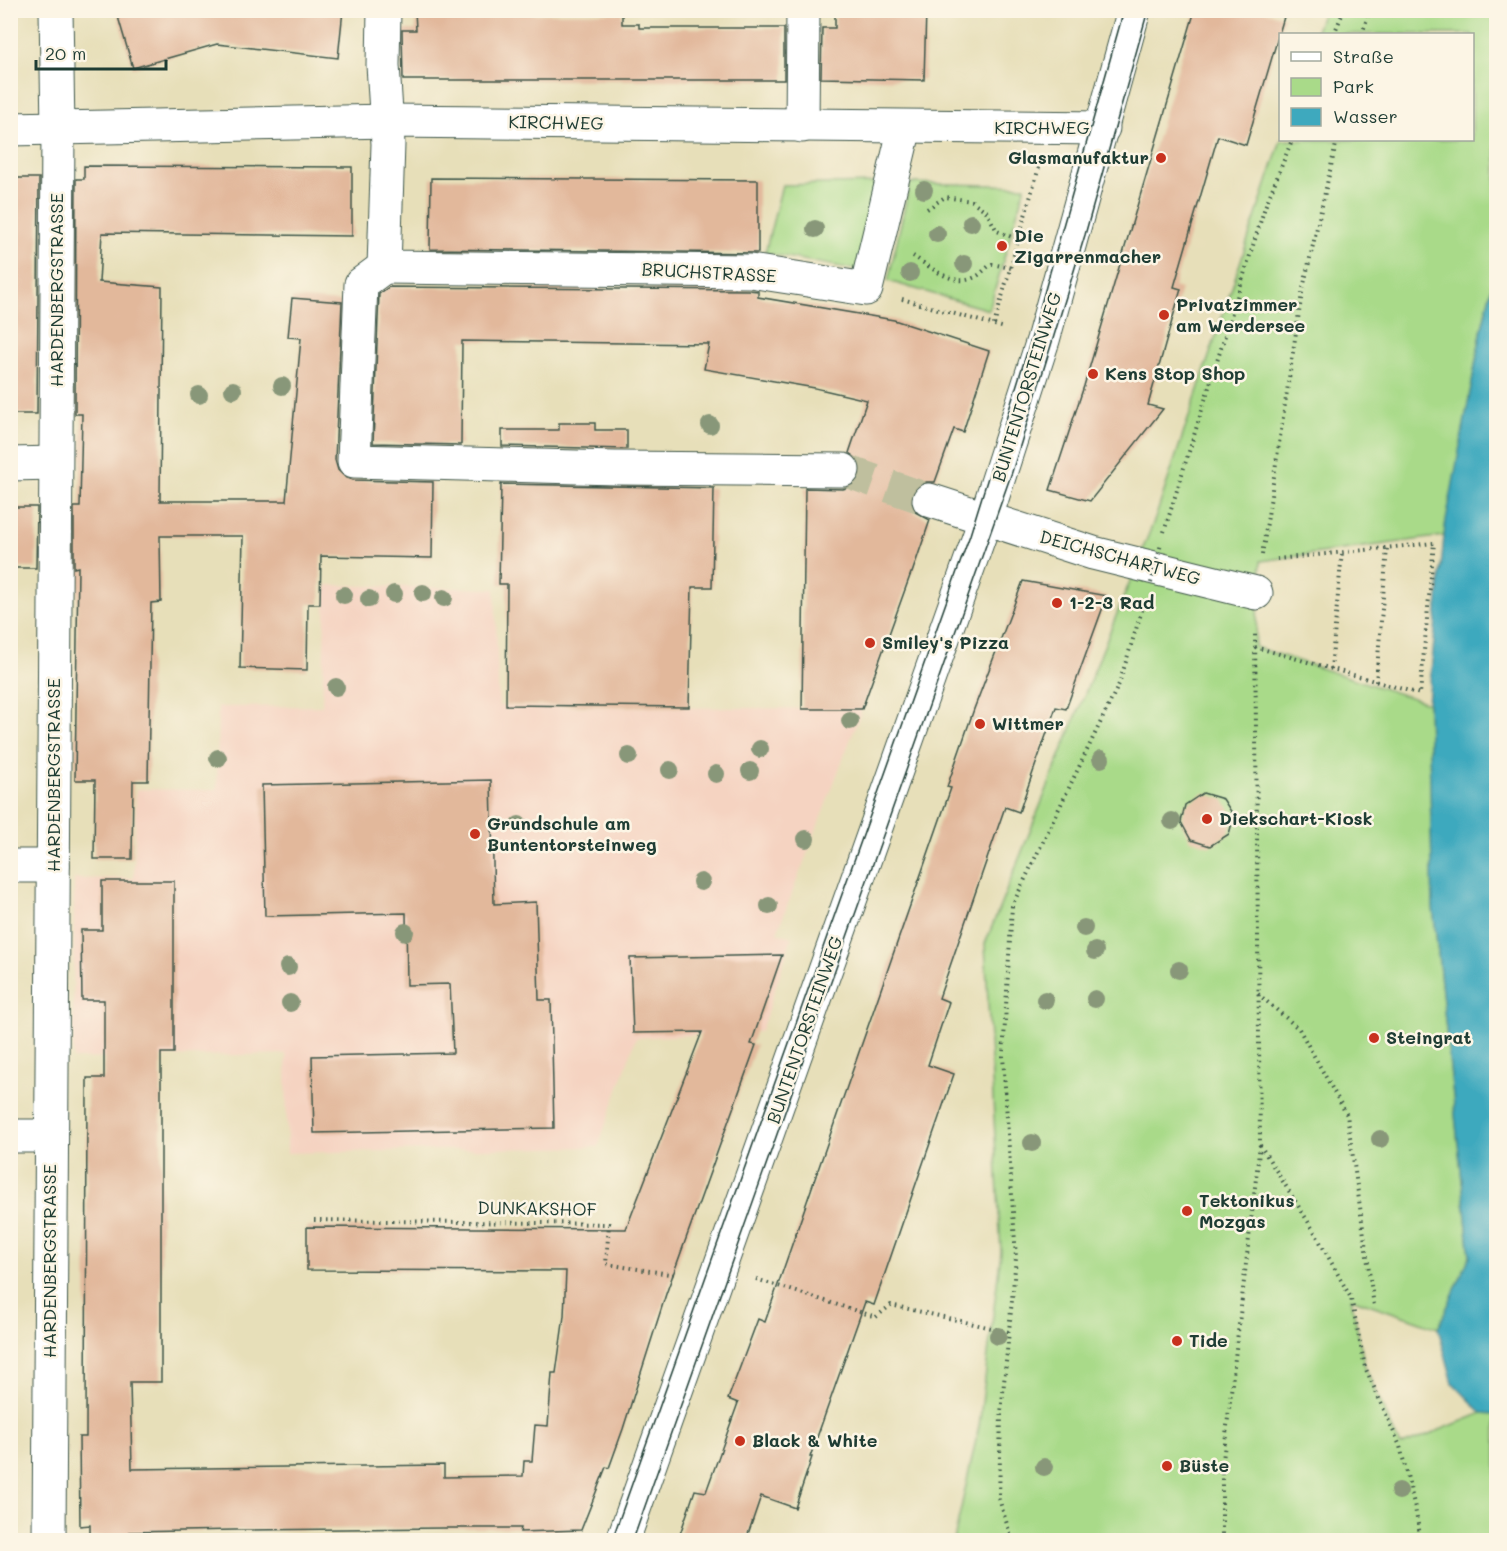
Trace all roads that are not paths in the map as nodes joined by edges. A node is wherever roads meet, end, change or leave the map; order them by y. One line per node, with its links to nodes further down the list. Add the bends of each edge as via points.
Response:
1 (57, 10): 10 (street, HARDENBERGSTRASSE)
2 (384, 10): 5 (street)
3 (803, 10): 6 (street)
4 (1134, 10): 8 (street, BUNTENTORSTEINWEG)
5 (388, 121): 6 (street, KIRCHWEG); 10 (street, KIRCHWEG); 11 (street)
6 (802, 126): 7 (street, KIRCHWEG)
7 (905, 127): 8 (street, KIRCHWEG); 11 (street, BRUCHSTRASSE, via 866,289 750,271)
8 (1102, 128): 16 (street, BUNTENTORSTEINWEG, via 1043,340)
9 (10, 129): 10 (street, KIRCHWEG)
10 (58, 129): 12 (street, HARDENBERGSTRASSE)
11 (384, 267): 14 (street, via 361,284 354,462)
12 (56, 463): 13 (street); 18 (street, HARDENBERGSTRASSE)
13 (10, 464)
14 (843, 470)
15 (929, 500): 16 (street)
16 (985, 520): 17 (street, DEICHSCHARTWEG, via 1093,554); 23 (street, BUNTENTORSTEINWEG)
17 (1256, 593)
18 (53, 866): 19 (street); 21 (street, HARDENBERGSTRASSE)
19 (10, 867)
20 (10, 1136): 21 (street)
21 (51, 1136): 22 (street, HARDENBERGSTRASSE)
22 (49, 1540)
23 (623, 1540)

